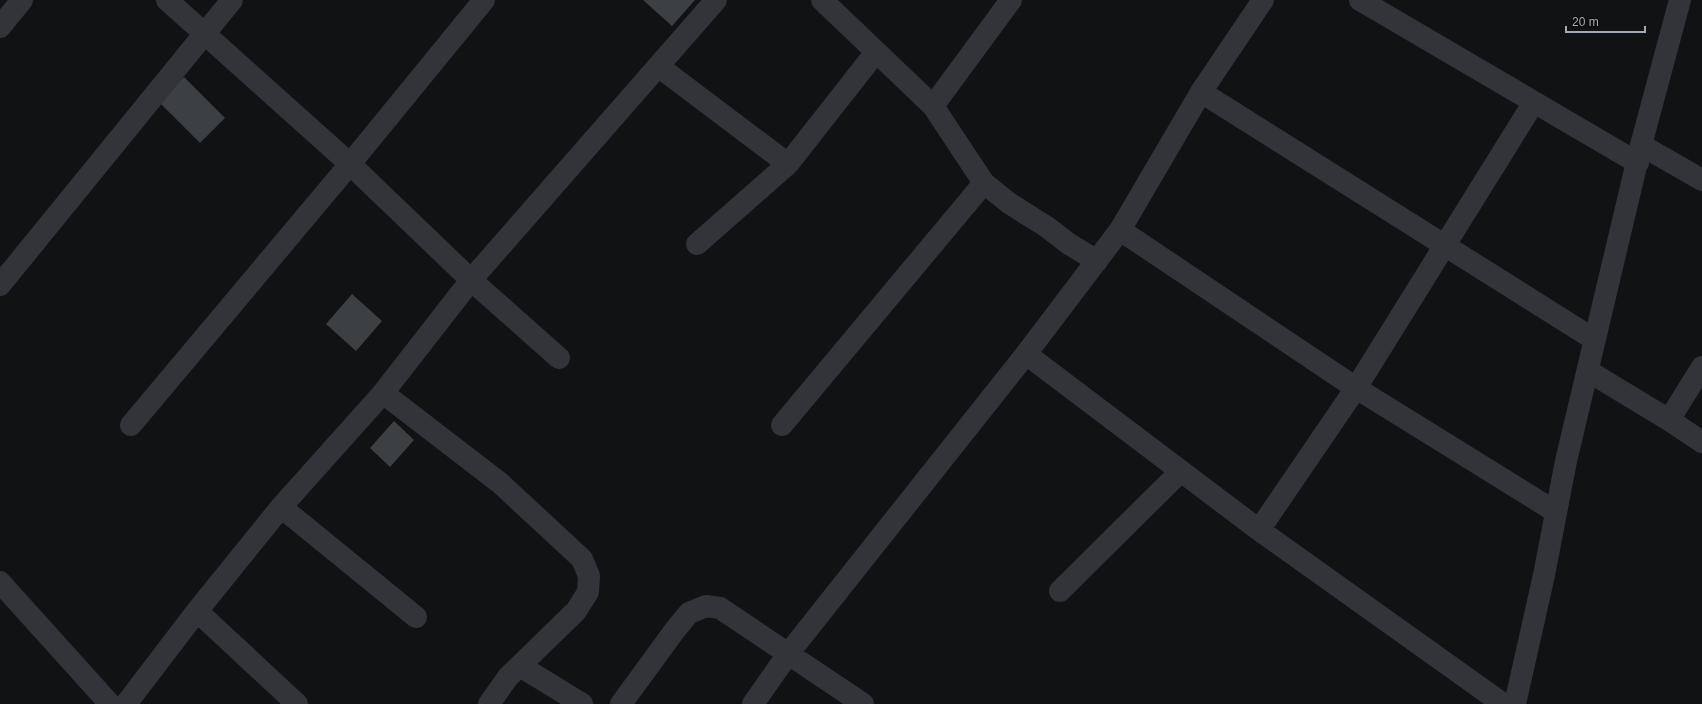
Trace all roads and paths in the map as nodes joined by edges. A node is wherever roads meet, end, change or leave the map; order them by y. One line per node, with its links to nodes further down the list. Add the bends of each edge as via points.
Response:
1 (22, 0): 11 (street)
2 (167, 0): 12 (street)
3 (232, 0): 12 (street)
4 (484, 0): 19 (street)
5 (716, 0): 14 (street)
6 (822, 0): 13 (street)
7 (1011, 0): 17 (street)
8 (1263, 0): 15 (street)
9 (1360, 0): 16 (street)
10 (1680, 0): 18 (street)
11 (0, 27)
12 (204, 34): 19 (street); 28 (street)
13 (876, 52): 17 (street); 20 (street)
14 (658, 66): 20 (street); 27 (street)
15 (1201, 92): 23 (street); 25 (street)
16 (1534, 102): 18 (street); 25 (street)
17 (933, 106): 22 (street)
18 (1640, 154): 21 (street); 29 (street)
19 (350, 164): 27 (street); 37 (street)
20 (788, 164): 24 (street)
21 (1702, 180)
22 (984, 183): 26 (street); 38 (street)
23 (1120, 230): 26 (street); 34 (street)
24 (697, 244)
25 (1444, 246): 29 (street); 34 (street)
26 (1097, 261): 30 (street)
27 (471, 280): 31 (street); 35 (street)
28 (0, 285)
29 (1595, 340): 33 (street)
30 (1026, 354): 40 (street); 48 (street)
31 (559, 358)
32 (1702, 367): 36 (street)
33 (1588, 371): 36 (street); 42 (street)
34 (1356, 388): 42 (street); 43 (street)
35 (383, 393): 41 (street); 49 (street, via 500,483 582,559 589,576 588,592 576,611)
36 (1669, 420): 39 (street)
37 (130, 424)
38 (782, 425)
39 (1702, 442)
40 (1181, 471): 43 (street); 45 (street)
41 (281, 507): 46 (street); 47 (street)
42 (1556, 512): 59 (street)
43 (1259, 530): 58 (street)
44 (0, 583): 50 (street)
45 (1060, 591)
46 (197, 611): 51 (street); 52 (street)
47 (416, 617)
48 (788, 654): 55 (street, via 720,608 706,606 689,613 674,630); 56 (street); 57 (street)
49 (520, 666): 53 (street, via 508,677); 54 (street)
50 (110, 704)
51 (126, 704)
52 (297, 704)
53 (489, 704)
54 (582, 704)
55 (621, 704)
56 (753, 704)
57 (863, 704)
58 (1504, 704)
59 (1516, 704)

